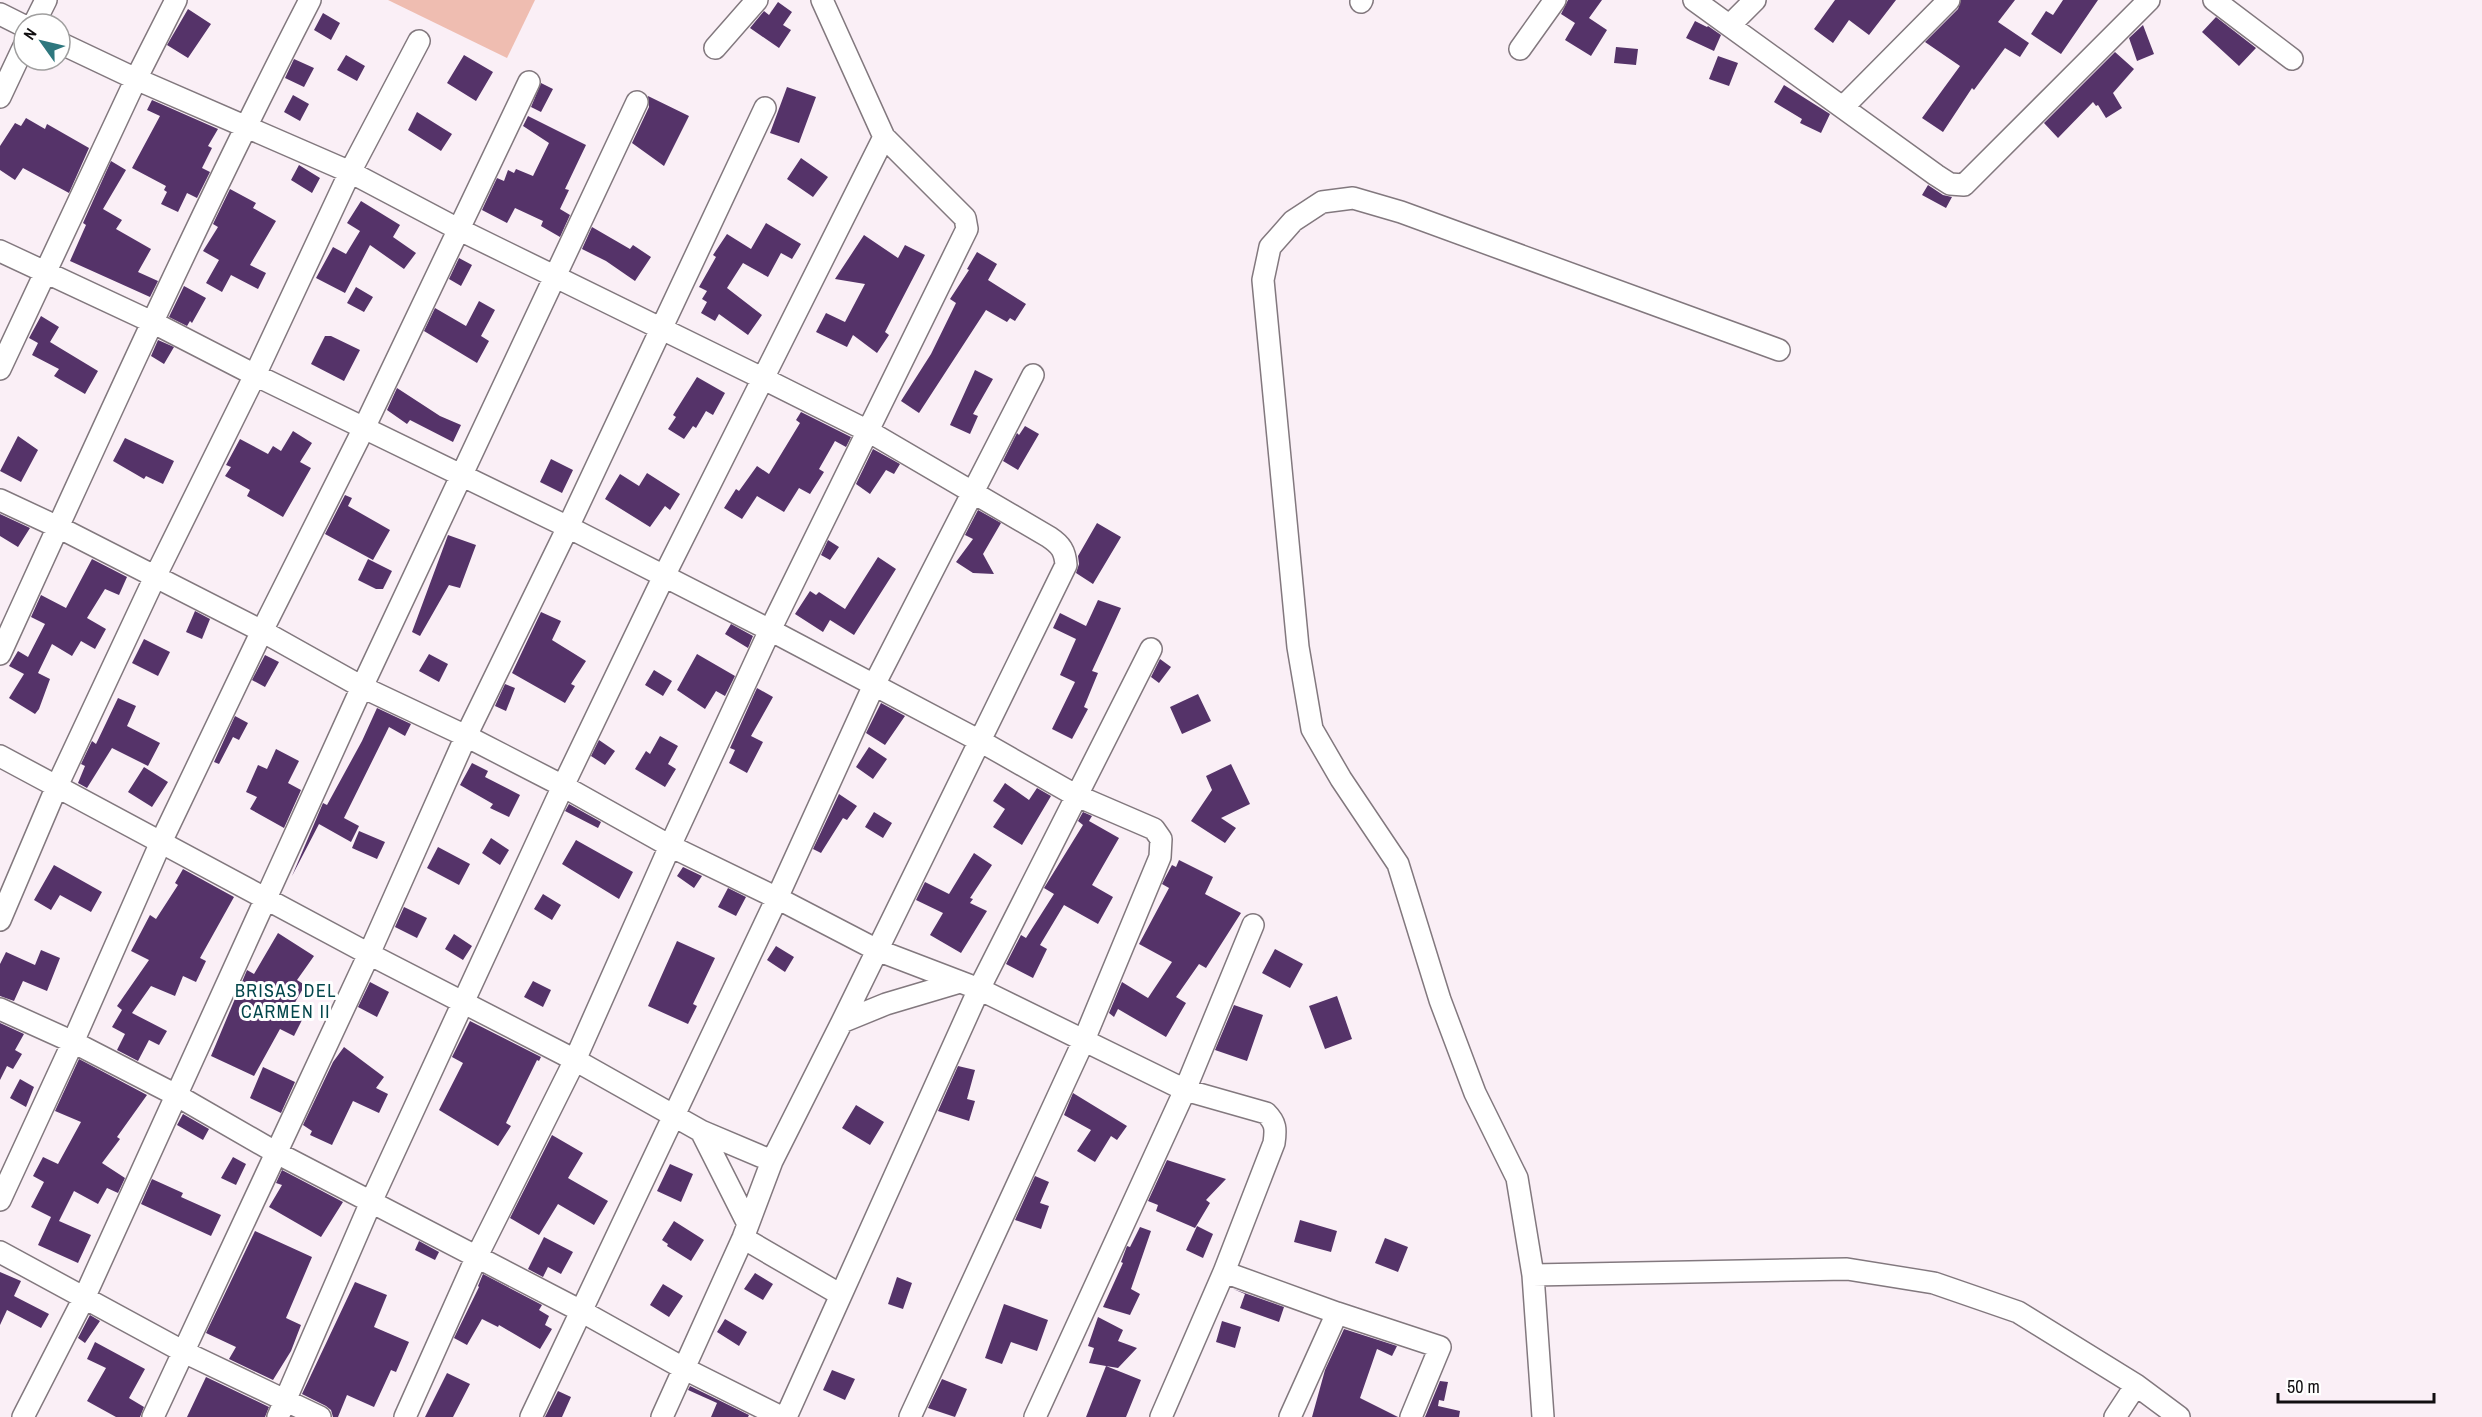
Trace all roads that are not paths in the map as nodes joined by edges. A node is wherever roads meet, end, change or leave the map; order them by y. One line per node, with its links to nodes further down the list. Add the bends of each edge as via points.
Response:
1 (176, 0): 18 (street)
2 (310, 0): 24 (street)
3 (757, 0): 13 (street)
4 (822, 0): 25 (street)
5 (1555, 0): 15 (street)
6 (1694, 0): 11 (street)
7 (1755, 0): 11 (street)
8 (1949, 0): 22 (street)
9 (2149, 0): 22 (street, via 1964,185 1950,184 1936,175)
10 (2214, 0): 16 (street)
11 (1730, 25): 22 (street)
12 (418, 41): 26 (street)
13 (715, 48)
14 (72, 49): 18 (street)
15 (1520, 49)
16 (2292, 59)
17 (12, 72): 20 (street)
18 (136, 79): 24 (street); 29 (street)
19 (529, 82): 27 (street)
20 (0, 97)
21 (637, 102): 30 (street)
22 (1844, 106)
23 (765, 108): 32 (street)
24 (245, 126): 26 (street); 31 (street)
25 (884, 137): 37 (street); 39 (street, via 965,218 967,229)
26 (350, 172): 27 (street); 35 (street)
27 (458, 229): 30 (street); 38 (street)
28 (0, 251): 29 (street)
29 (46, 273): 31 (street); 34 (street)
30 (556, 276): 32 (street); 40 (street)
31 (152, 322): 35 (street); 43 (street)
32 (661, 329): 37 (street); 44 (street)
33 (1779, 351): 86 (street, via 1401,212 1353,198 1322,202 1293,221 1270,247 1263,280 1298,647 1312,729 1398,864 1440,1000 1475,1093 1517,1178)
34 (0, 369)
35 (255, 375): 38 (street); 46 (street)
36 (1033, 375): 41 (street)
37 (764, 379): 39 (street); 45 (street)
38 (364, 428): 40 (street); 48 (street)
39 (868, 431): 41 (street); 47 (street)
40 (462, 475): 44 (street); 52 (street)
41 (972, 490): 51 (street); 54 (street, via 1059,544 1066,565)
42 (0, 500): 43 (street)
43 (58, 527): 46 (street); 50 (street)
44 (568, 527): 45 (street); 53 (street)
45 (664, 576): 47 (street); 57 (street)
46 (155, 577): 48 (street); 56 (street)
47 (770, 630): 51 (street); 60 (street)
48 (261, 632): 52 (street); 59 (street)
49 (1151, 649): 58 (street)
50 (0, 654)
51 (874, 685): 54 (street); 62 (street)
52 (362, 687): 53 (street); 61 (street)
53 (466, 736): 57 (street); 66 (street)
54 (980, 741): 58 (street); 65 (street)
55 (0, 756): 56 (street)
56 (57, 786): 59 (street); 63 (street)
57 (562, 786): 60 (street); 68 (street)
58 (1076, 795): 67 (street); 71 (street, via 1154,829 1161,839 1160,857)
59 (161, 842): 61 (street); 72 (street)
60 (670, 846): 62 (street); 73 (street)
61 (265, 898): 66 (street); 75 (street)
62 (777, 898): 65 (street); 76 (street)
63 (0, 920)
64 (1253, 925): 74 (street)
65 (877, 950): 67 (street); 70 (street)
66 (369, 954): 68 (street); 78 (street)
67 (969, 985): 70 (street, via 886,1004); 71 (street); 87 (street)
68 (464, 1003): 73 (street); 81 (street)
69 (0, 1009): 72 (street)
70 (842, 1023): 79 (street)
71 (1084, 1040): 74 (street); 103 (street)
72 (73, 1042): 75 (street); 80 (street)
73 (575, 1060): 76 (street); 84 (street)
74 (1185, 1090): 85 (street, via 1266,1113 1276,1129); 104 (street)
75 (176, 1095): 78 (street); 88 (street)
76 (673, 1114): 77 (street); 89 (street)
77 (701, 1131): 79 (street); 82 (street)
78 (275, 1152): 81 (street); 91 (street)
79 (772, 1161): 82 (street)
80 (0, 1200)
81 (371, 1202): 84 (street); 94 (street)
82 (745, 1231): 87 (street); 92 (street)
83 (0, 1252): 88 (street)
84 (477, 1256): 89 (street); 98 (street)
85 (1224, 1272): 90 (street); 105 (street)
86 (1533, 1275): 93 (street, via 1847,1269 1934,1283 2018,1312); 108 (street)
87 (841, 1295): 102 (street)
88 (85, 1296): 91 (street); 95 (street)
89 (580, 1311): 92 (street); 99 (street)
90 (1337, 1313): 106 (street); 107 (street, via 1440,1347)
91 (184, 1352): 94 (street); 96 (street)
92 (683, 1368): 100 (street); 101 (street)
93 (2136, 1385): 109 (street); 110 (street)
94 (282, 1409): 97 (street)
95 (23, 1417)
96 (153, 1417)
97 (320, 1417)
98 (405, 1417)
99 (531, 1417)
100 (662, 1417)
101 (781, 1417)
102 (786, 1417)
103 (910, 1417)
104 (1035, 1417)
105 (1161, 1417)
106 (1290, 1417)
107 (1411, 1417)
108 (1543, 1417)
109 (2115, 1417)
110 (2179, 1417)

